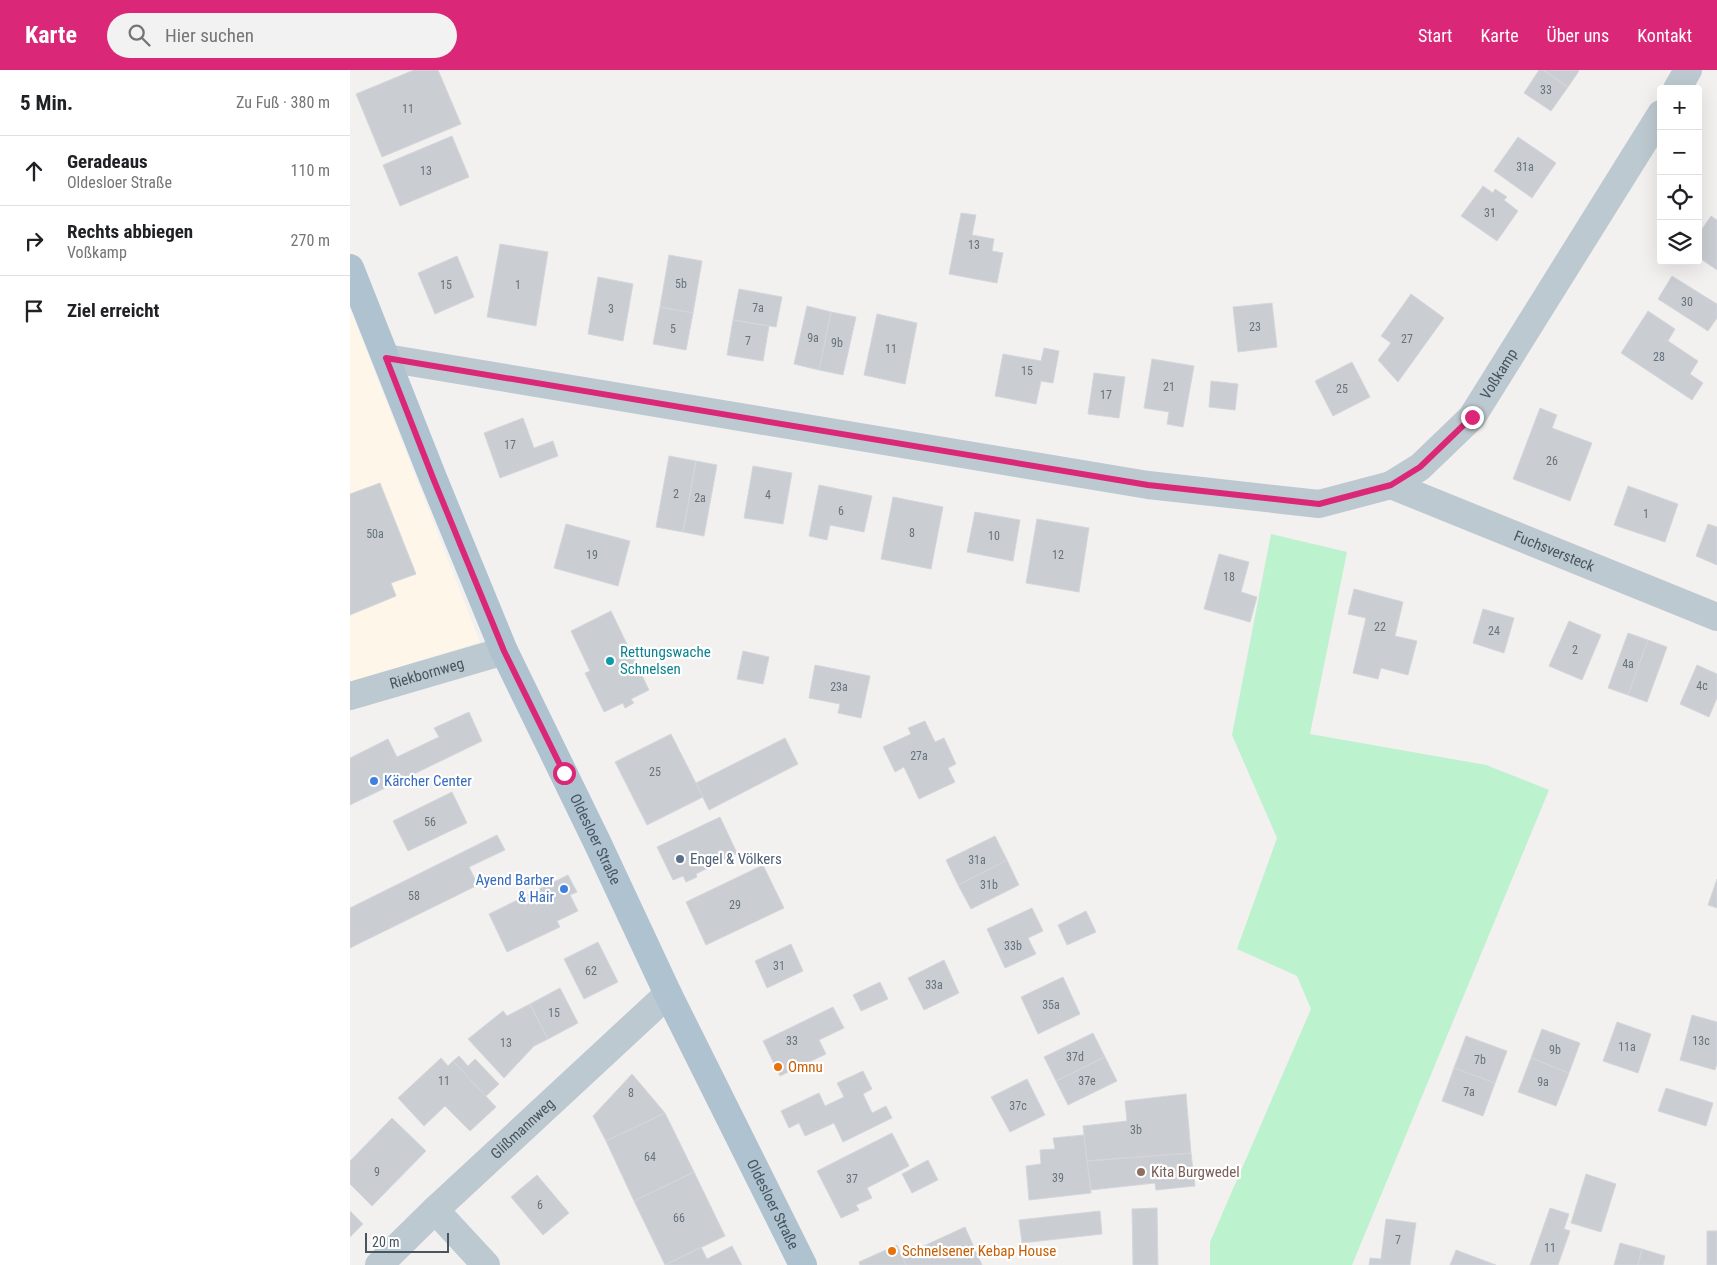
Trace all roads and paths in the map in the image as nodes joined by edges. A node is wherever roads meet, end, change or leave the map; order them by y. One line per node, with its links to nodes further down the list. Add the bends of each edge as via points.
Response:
1 (1688, 70): 2 (street)
2 (1679, 85)
3 (1657, 120): 6 (street, Voßkamp, via 1472,417 1420,467)
4 (350, 268): 5 (main road, Oldesloer Straße)
5 (386, 358): 6 (street, Voßkamp, via 1148,485 1319,504); 8 (main road, Oldesloer Straße)
6 (1391, 485): 7 (street, Fuchsversteck)
7 (1717, 617)
8 (504, 651): 9 (street, Riekbornweg); 10 (main road, Oldesloer Straße)
9 (350, 696)
10 (668, 994): 11 (street, Glißmannweg); 14 (main road, Oldesloer Straße)
11 (435, 1210): 12 (street, Glißmannweg); 13 (street)
12 (379, 1265)
13 (486, 1265)
14 (803, 1265)

